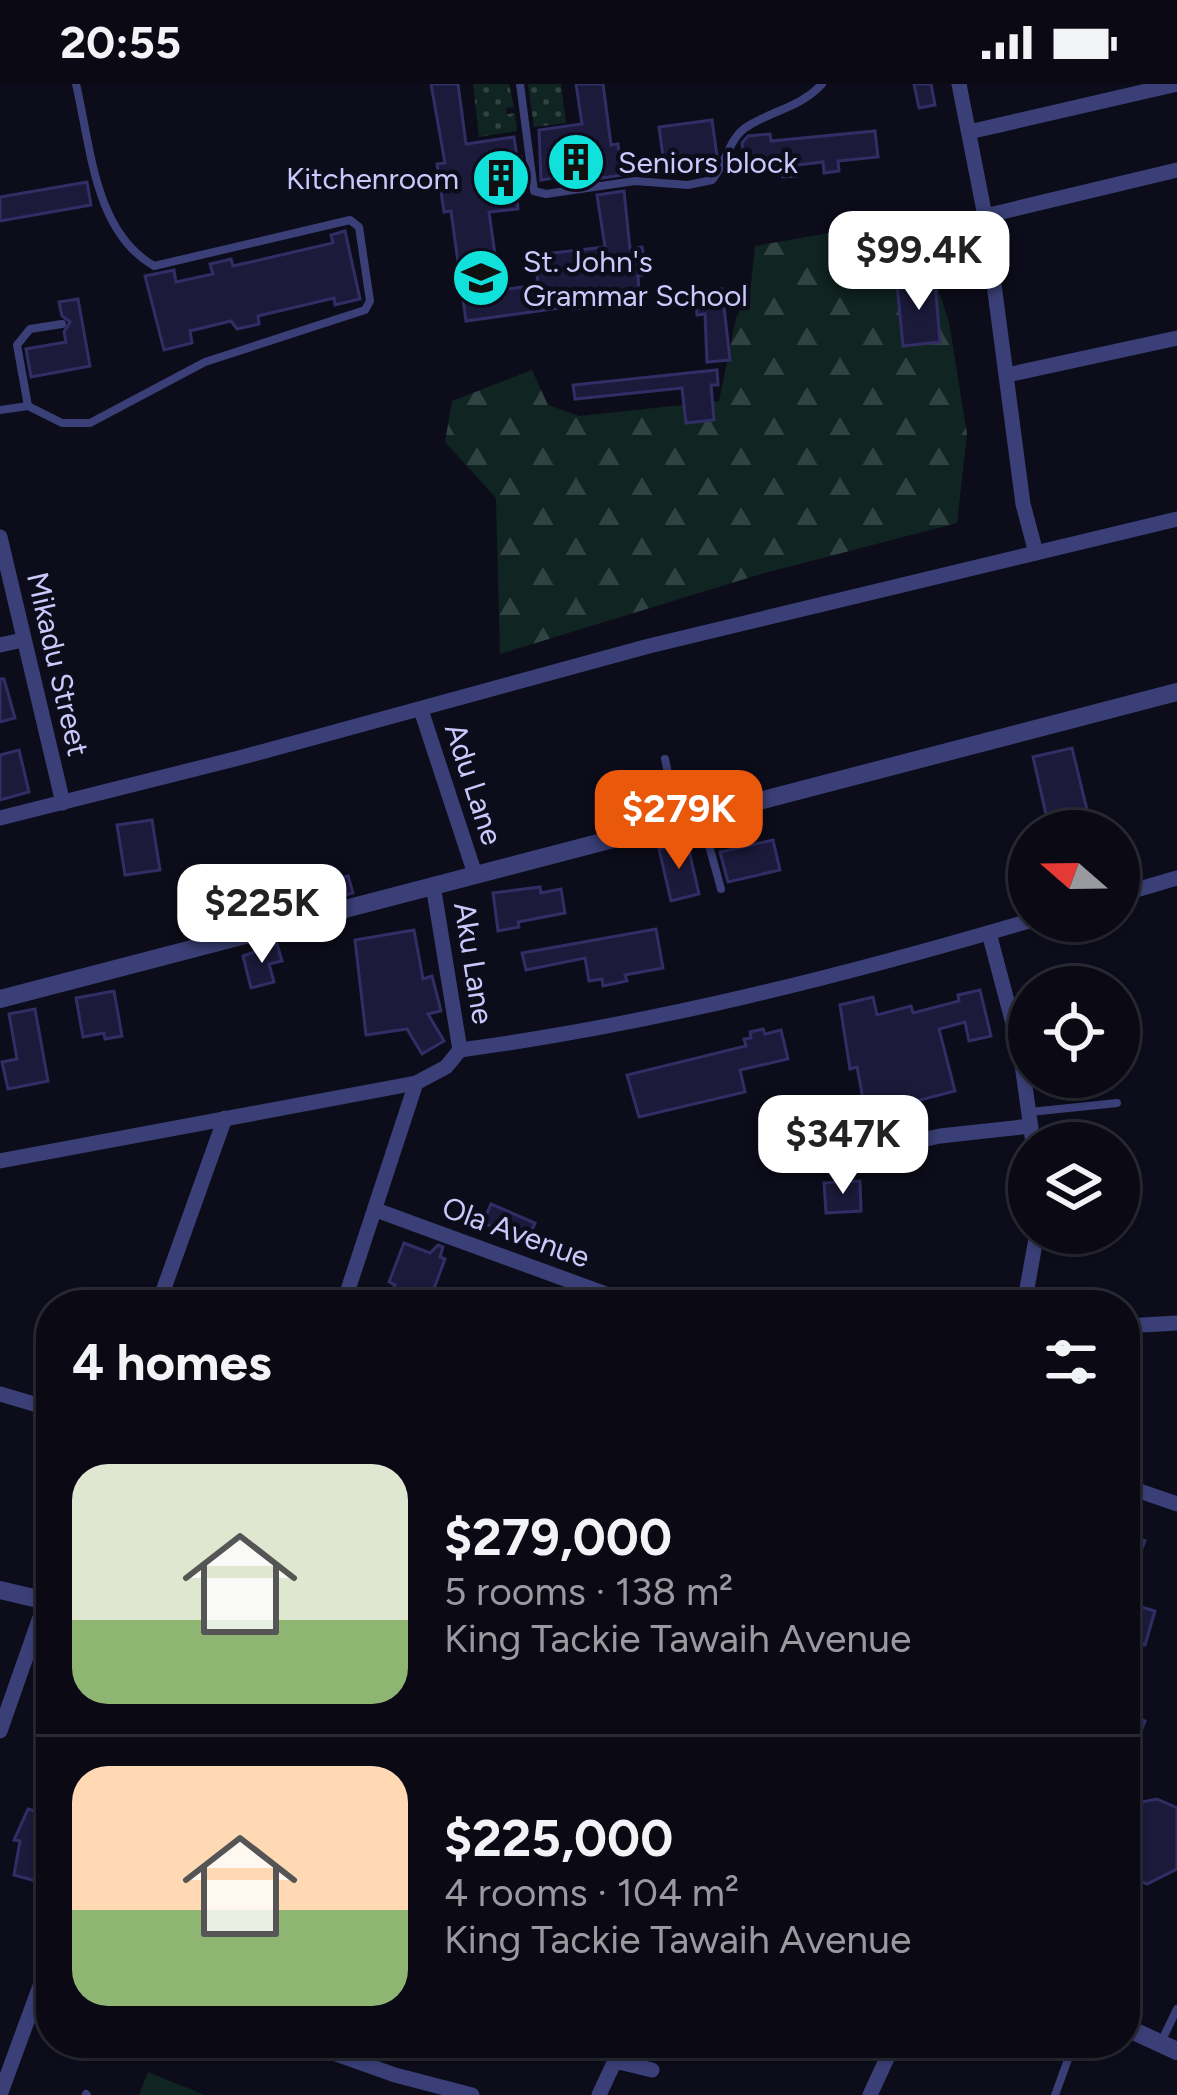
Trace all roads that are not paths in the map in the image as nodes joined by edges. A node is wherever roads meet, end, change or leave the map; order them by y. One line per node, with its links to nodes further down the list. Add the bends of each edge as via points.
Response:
1 (76, 84): 12 (lane, via 106,212 132,253 154,266 350,220 358,227 370,302 205,362 90,423 62,423)
2 (520, 84): 3 (lane, via 533,191 546,194 712,180 738,134)
3 (823, 84)
4 (959, 84): 6 (street)
5 (1177, 84): 6 (street)
6 (969, 132): 8 (street)
7 (1177, 170): 8 (street)
8 (985, 216): 11 (street)
9 (62, 324): 12 (lane, via 30,329 17,345)
10 (1177, 338): 11 (street)
11 (1006, 375): 16 (street)
12 (28, 406): 13 (lane)
13 (0, 410)
14 (1177, 519): 16 (street)
15 (0, 537): 17 (street, Mikadu Street)
16 (1036, 553): 20 (street)
17 (23, 640): 18 (street); 22 (street, Mikadu Street)
18 (0, 645)
19 (1177, 692): 23 (street)
20 (421, 710): 22 (street); 26 (street, Adu Lane)
21 (665, 758): 25 (lane)
22 (63, 802): 24 (street)
23 (701, 816): 25 (street); 29 (lane)
24 (0, 818)
25 (678, 821): 26 (street)
26 (475, 874): 28 (street)
27 (1177, 878): 30 (street)
28 (433, 885): 34 (street); 35 (street, Aku Lane)
29 (721, 889)
30 (1140, 889)
31 (1008, 927): 32 (street)
32 (989, 933): 33 (street); 35 (street, via 582,1034)
33 (1008, 994)
34 (0, 999)
35 (460, 1050): 36 (street)
36 (416, 1083): 38 (street); 43 (street)
37 (1117, 1103): 39 (lane)
38 (225, 1118): 42 (street); 45 (street)
39 (1049, 1122)
40 (1008, 1129): 41 (street, via 831,1160)
41 (766, 1155)
42 (0, 1161)
43 (376, 1210): 46 (street); 47 (street, Ola Avenue)
44 (1033, 1254): 48 (street)
45 (163, 1290)
46 (348, 1290)
47 (595, 1290)
48 (1027, 1290)
49 (1177, 1323): 50 (street)
50 (1140, 1325)
51 (0, 1394): 52 (street)
52 (36, 1405)
53 (1140, 1491): 54 (street)
54 (1177, 1504)
55 (0, 1590): 56 (street)
56 (36, 1594)
57 (36, 1632): 58 (street)
58 (0, 1731)
59 (36, 1999): 67 (street)
60 (1177, 2009): 62 (lane)
61 (1140, 2034): 62 (street)
62 (1169, 2048)
63 (349, 2058): 68 (street)
64 (887, 2058): 70 (street)
65 (1069, 2058): 71 (lane)
66 (652, 2069): 69 (street, via 613,2065)
67 (0, 2095)
68 (472, 2095)
69 (599, 2095)
70 (870, 2095)
71 (1055, 2095)

